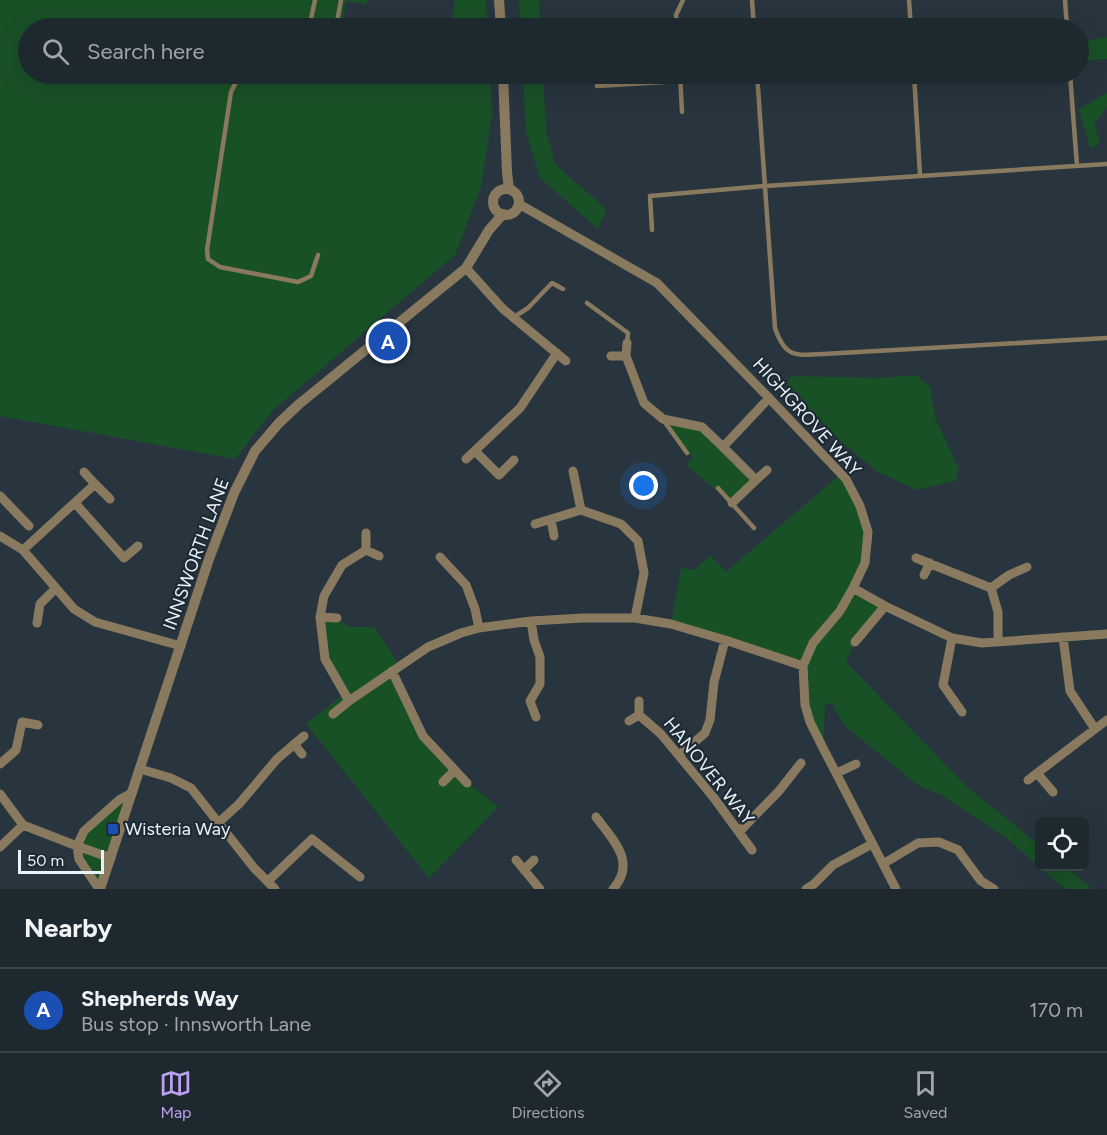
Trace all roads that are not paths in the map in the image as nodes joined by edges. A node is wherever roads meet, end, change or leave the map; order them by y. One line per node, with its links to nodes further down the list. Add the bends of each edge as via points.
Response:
1 (315, 0): 8 (lane)
2 (341, 0): 9 (lane)
3 (499, 0): 10 (street)
4 (683, 0): 11 (lane)
5 (752, 0): 12 (lane)
6 (909, 0): 13 (lane)
7 (1065, 0): 14 (lane)
8 (310, 18)
9 (338, 18)
10 (500, 18)
11 (676, 18)
12 (753, 18)
13 (910, 18)
14 (1066, 18)
15 (235, 84): 32 (lane, via 208,259 220,267 298,282 311,276)
16 (503, 84): 28 (street)
17 (631, 84): 22 (lane)
18 (681, 84): 23 (lane)
19 (758, 84): 27 (lane)
20 (914, 84): 26 (lane)
21 (1071, 84): 25 (lane)
22 (597, 86)
23 (682, 112)
24 (1107, 164): 25 (lane)
25 (1077, 166): 26 (lane)
26 (920, 175): 27 (lane)
27 (765, 186): 31 (lane, via 650,196); 37 (lane, via 775,328 780,344 790,352 805,355)
28 (509, 189): 29 (street, via 517,194); 30 (street, via 502,189 493,200 495,209)
29 (519, 204): 30 (street, via 515,211); 43 (street, HIGHGROVE WAY, via 657,283)
30 (502, 214): 33 (street, INNSWORTH LANE)
31 (652, 230)
32 (318, 255)
33 (466, 268): 36 (street); 93 (street, INNSWORTH LANE, via 298,405 255,451 234,493)
34 (563, 289): 36 (lane, via 552,284)
35 (586, 303): 38 (lane, via 628,333)
36 (514, 317): 39 (street)
37 (1107, 338)
38 (627, 343): 41 (street)
39 (557, 353): 42 (street); 46 (street, via 520,408)
40 (611, 356): 41 (street)
41 (626, 356): 44 (street, via 644,403)
42 (566, 361)
43 (769, 398): 45 (street); 78 (street, HIGHGROVE WAY, via 846,479 860,506 868,532 865,563)
44 (663, 418): 45 (street, via 702,427); 47 (lane)
45 (723, 447): 53 (street)
46 (475, 451): 48 (street); 49 (street, via 498,475)
47 (687, 453)
48 (466, 459)
49 (514, 460)
50 (767, 470): 53 (street)
51 (573, 471): 60 (street)
52 (84, 472): 54 (street)
53 (756, 480): 59 (street)
54 (95, 484): 57 (street); 58 (street)
55 (718, 488): 59 (lane)
56 (0, 496): 63 (street)
57 (110, 499)
58 (75, 503): 68 (street, via 124,558); 69 (street)
59 (732, 503): 64 (lane)
60 (581, 510): 61 (street); 83 (street, via 621,524 638,541 644,573)
61 (551, 519): 62 (street); 67 (street)
62 (535, 524)
63 (29, 526)
64 (754, 528)
65 (366, 533): 70 (street)
66 (0, 536): 69 (street)
67 (554, 536)
68 (138, 546)
69 (23, 550): 77 (street)
70 (366, 550): 71 (street); 81 (street, via 342,565 324,596)
71 (379, 556)
72 (440, 557): 86 (street, via 469,581)
73 (916, 558): 74 (street)
74 (930, 563): 76 (street); 79 (street)
75 (1027, 567): 79 (street)
76 (924, 575)
77 (56, 588): 85 (street, via 40,604); 93 (street, via 74,609 95,622)
78 (853, 588): 80 (street); 94 (street, HIGHGROVE WAY, via 813,643)
79 (990, 588): 92 (street, via 998,612)
80 (885, 606): 89 (street); 91 (street)
81 (320, 617): 82 (street); 97 (street, via 325,659)
82 (338, 618)
83 (635, 618): 84 (street); 90 (street)
84 (531, 621): 86 (street); 98 (street, via 540,657 540,684)
85 (37, 623)
86 (479, 628): 95 (street, via 428,647)
87 (1107, 634): 88 (street)
88 (1063, 637): 92 (street); 107 (street, via 1071,691)
89 (952, 638): 92 (street); 100 (street, via 943,685)
90 (726, 640): 94 (street); 111 (street, via 714,682 710,720 705,732)
91 (855, 642)
92 (998, 642)
93 (181, 646): 115 (street, INNSWORTH LANE)
94 (803, 666): 117 (street, HIGHGROVE WAY, via 810,722)
95 (392, 672): 97 (street); 116 (street, via 423,736)
96 (520, 700): 98 (street)
97 (348, 701): 101 (street)
98 (530, 701): 103 (street)
99 (639, 701): 102 (street, HANOVER WAY)
100 (962, 712)
101 (333, 714)
102 (639, 715): 105 (street, HANOVER WAY); 111 (street, HANOVER WAY)
103 (536, 717)
104 (1107, 720): 107 (street)
105 (628, 721)
106 (38, 725): 113 (street, via 22,722 16,750)
107 (1095, 729): 118 (street)
108 (304, 736): 109 (street)
109 (294, 744): 110 (street); 125 (street)
110 (302, 754)
111 (679, 755): 128 (street, HANOVER WAY)
112 (801, 763): 128 (street)
113 (0, 764)
114 (856, 764): 117 (street)
115 (140, 770): 123 (street, INNSWORTH LANE); 125 (street, via 191,788)
116 (455, 770): 120 (street); 121 (street)
117 (837, 773): 129 (street, HIGHGROVE WAY)
118 (1037, 773): 119 (street); 122 (street)
119 (1028, 780)
120 (443, 782)
121 (467, 783)
122 (1053, 792)
123 (132, 793): 130 (street, via 84,831); 133 (street, INNSWORTH LANE)
124 (0, 794): 126 (street)
125 (218, 823): 139 (street)
126 (23, 825): 130 (street); 131 (street)
127 (593, 831): 143 (street, via 599,821 620,850 624,867)
128 (739, 832): 132 (street, HANOVER WAY)
129 (872, 844): 136 (street, HIGHGROVE WAY); 144 (street, via 833,865)
130 (77, 846): 133 (street); 140 (street, INNSWORTH LANE, via 79,859)
131 (0, 848)
132 (752, 850)
133 (111, 858): 140 (street, INNSWORTH LANE)
134 (516, 860): 137 (street)
135 (534, 860): 137 (street)
136 (882, 864): 145 (street, HIGHGROVE WAY); 146 (street, via 918,843 939,842 958,850 981,881)
137 (524, 870): 142 (street)
138 (360, 877): 139 (street, via 312,839)
139 (268, 881): 141 (street)
140 (100, 889)
141 (275, 889)
142 (540, 889)
143 (613, 889)
144 (806, 889)
145 (896, 889)
146 (994, 889)

